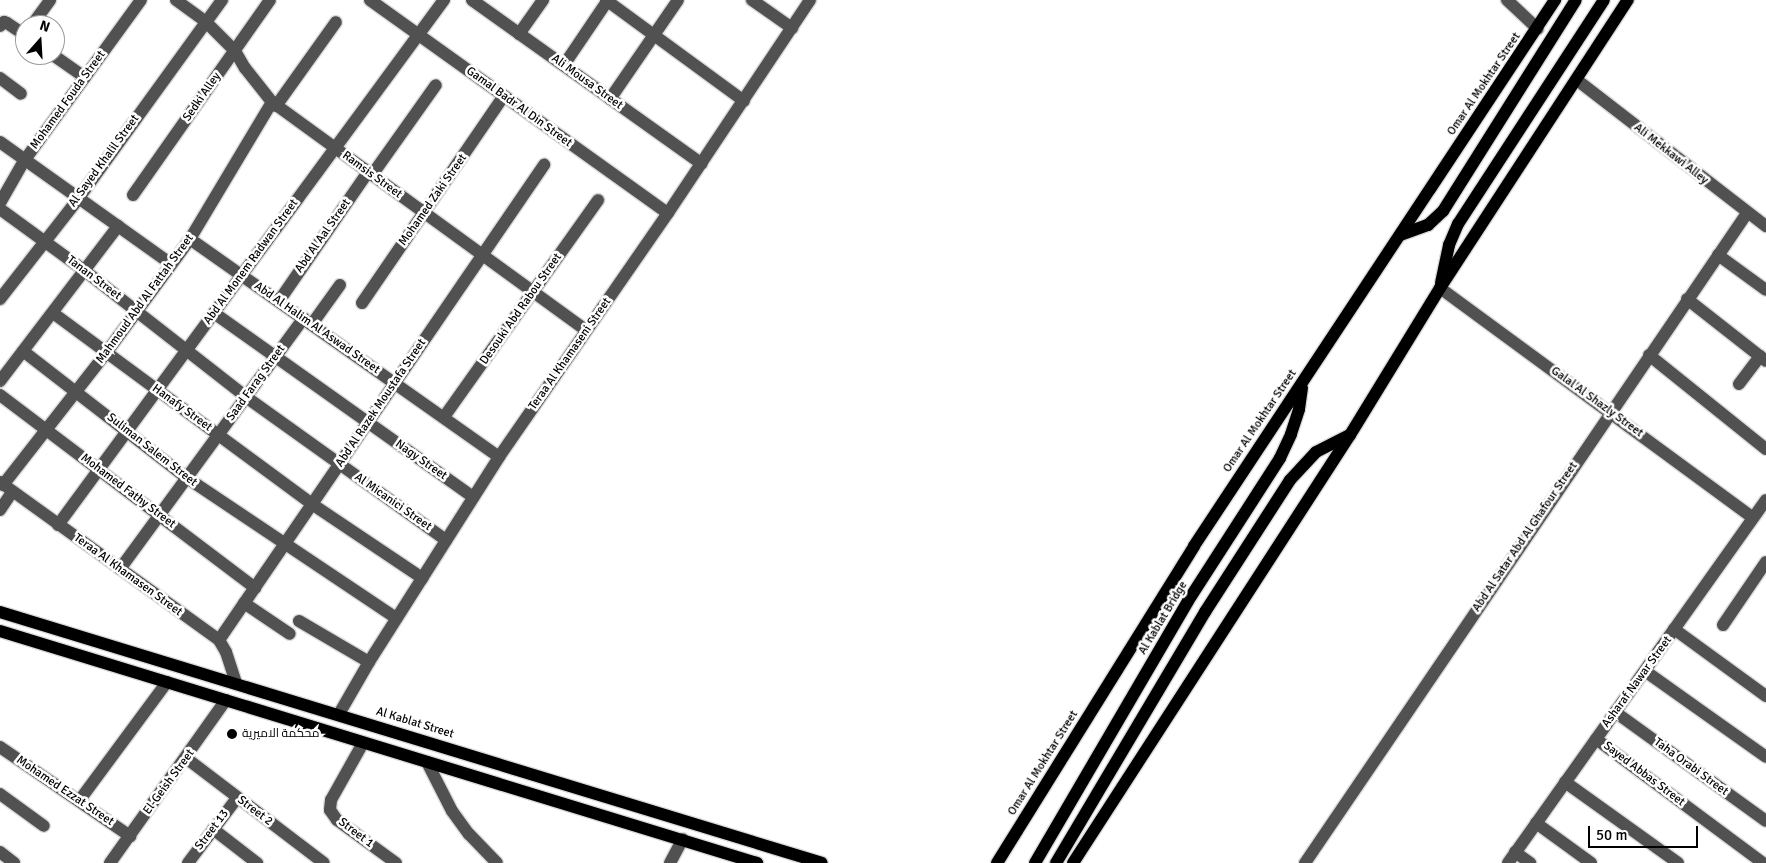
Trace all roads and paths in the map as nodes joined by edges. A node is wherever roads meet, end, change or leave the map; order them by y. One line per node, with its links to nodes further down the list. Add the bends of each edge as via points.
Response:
1 (50, 0): 19 (street)
2 (141, 0): 32 (street, Mohamed Fouda Street)
3 (176, 0): 20 (street, Ramsis Street)
4 (222, 0): 20 (street, Al Sayed Khalil Street)
5 (270, 0): 29 (street, Sedki Alley)
6 (370, 0): 27 (street, Gamal Badr Al Din Street)
7 (444, 0): 27 (street, Abd Al Monem Radwan Street)
8 (472, 0): 26 (street, Ali Mousa Street)
9 (543, 0): 26 (street)
10 (607, 0): 28 (street); 31 (street)
11 (678, 0): 28 (street)
12 (752, 0): 24 (street)
13 (810, 0): 24 (street, Teraa Al Khamaseni Street)
14 (1507, 0): 25 (street)
15 (1555, 0): 25 (main road, Omar Al Mokhtar Street)
16 (1576, 0): 57 (main road, via 1443,211 1424,227)
17 (1604, 0): 66 (main road, via 1458,224 1443,266)
18 (1628, 0): 34 (main road)
19 (39, 15)
20 (206, 22): 29 (street, Ramsis Street); 48 (street, Al Sayed Khalil Street)
21 (336, 22): 40 (street, Mahmoud Abd Al Fattah Street)
22 (0, 26): 23 (street, via 4,22)
23 (15, 28)
24 (792, 28): 39 (street, Teraa Al Khamaseni Street)
25 (1538, 29): 57 (main road, Omar Al Mokhtar Street)
26 (520, 34): 31 (street, Ali Mousa Street)
27 (418, 35): 37 (street, Gamal Badr Al Din Street); 42 (street, Abd Al Monem Radwan Street)
28 (654, 35): 38 (street); 39 (street)
29 (235, 51): 40 (street, Ramsis Street); 47 (street, Sedki Alley)
30 (65, 63): 32 (street)
31 (564, 66): 38 (street, Ali Mousa Street)
32 (85, 77): 43 (street, Mohamed Fouda Street)
33 (0, 78): 36 (street)
34 (1577, 80): 54 (street, Ali Mekkawi Alley); 66 (main road)
35 (436, 86): 46 (street, Abd Al Aal Street)
36 (21, 94)
37 (504, 96): 52 (street, Mohamed Zaki Street); 53 (street, Gamal Badr Al Din Street)
38 (610, 99): 44 (street, Ali Mousa Street)
39 (744, 101): 44 (street, Teraa Al Khamaseni Street)
40 (274, 104): 42 (street, Ramsis Street); 58 (street, Mahmoud Abd Al Fattah Street)
41 (0, 142): 43 (street)
42 (335, 148): 46 (street, Ramsis Street); 64 (street, Abd Al Monem Radwan Street)
43 (24, 161): 48 (street); 50 (street, Mohamed Fouda Street)
44 (702, 164): 53 (street, Teraa Al Khamaseni Street)
45 (544, 165): 60 (street, Abd Al Razek Moustafa Street)
46 (370, 173): 52 (street, Ramsis Street); 71 (street, Abd Al Aal Street)
47 (133, 195)
48 (78, 199): 55 (street); 59 (street, Al Sayed Khalil Street)
49 (598, 200): 68 (street, Desouki Abd Rabou Street)
50 (0, 203)
51 (0, 209): 59 (street, Tanan Street)
52 (424, 213): 60 (street, Ramsis Street); 72 (street, Mohamed Zaki Street)
53 (668, 213): 77 (street, Teraa Al Khamaseni Street)
54 (1747, 213): 56 (street, Ali Mekkawi Alley); 61 (street, Abd Al Satar Abd Al Ghafour Street)
55 (118, 226): 62 (street); 63 (street)
56 (1766, 226)
57 (1400, 235): 86 (main road, Omar Al Mokhtar Street)
58 (190, 238): 62 (street, Mahmoud Abd Al Fattah Street); 64 (street, Abd Al Halim Al Aswad Street)
59 (44, 240): 63 (street, Tanan Street); 69 (street, Al Sayed Khalil Street)
60 (483, 255): 68 (street, Ramsis Street); 85 (street, Abd Al Razek Moustafa Street)
61 (1718, 255): 67 (street); 70 (street, Abd Al Satar Abd Al Ghafour Street)
62 (171, 264): 73 (street, Mahmoud Abd Al Fattah Street)
63 (85, 271): 73 (street, Tanan Street); 74 (street)
64 (242, 275): 71 (street, Abd Al Halim Al Aswad Street); 75 (street, Abd Al Monem Radwan Street)
65 (340, 285): 76 (street, Saad Farag Street)
66 (1440, 288): 92 (street, Galal Al Shazly Street); 98 (main road)
67 (1766, 290)
68 (533, 292): 77 (street, Ramsis Street); 93 (street, Desouki Abd Rabou Street)
69 (0, 299)
70 (1687, 299): 81 (street, Abd Al Satar Abd Al Ghafour Street); 83 (street)
71 (279, 301): 76 (street, Abd Al Halim Al Aswad Street)
72 (362, 303)
73 (137, 311): 78 (street, Tanan Street); 80 (street, Mahmoud Abd Al Fattah Street)
74 (53, 313): 79 (street); 80 (street, Hanafy Street)
75 (214, 313): 78 (street, Abd Al Monem Radwan Street); 82 (street, Nagy Street)
76 (308, 321): 82 (street, Saad Farag Street); 85 (street, Abd Al Halim Al Aswad Street)
77 (586, 330): 100 (street, Teraa Al Khamaseni Street)
78 (186, 350): 88 (street, Abd Al Monem Radwan Street); 91 (street, Tanan Street)
79 (23, 351): 84 (street); 89 (street, Suliman Salem Street)
80 (106, 353): 88 (street, Hanafy Street); 89 (street, Mahmoud Abd Al Fattah Street)
81 (1649, 355): 92 (street, Abd Al Satar Abd Al Ghafour Street); 99 (street)
82 (276, 357): 91 (street, Saad Farag Street); 94 (street, Nagy Street)
83 (1763, 358): 87 (street)
84 (0, 381)
85 (395, 383): 93 (street, Abd Al Halim Al Aswad Street); 94 (street, Abd Al Razek Moustafa Street)
86 (1302, 383): 163 (main road, Omar Al Mokhtar Street, via 1194,546); 164 (main road, Al Kablat Bridge, via 1296,418 1280,458 1188,601)
87 (1739, 384)
88 (157, 390): 96 (street, Abd Al Monem Radwan Street); 97 (street, Hanafy Street)
89 (76, 391): 95 (street, Mahmoud Abd Al Fattah Street); 96 (street, Suliman Salem Street)
90 (0, 395): 95 (street, Mohamed Fathy Street)
91 (246, 397): 97 (street, Saad Farag Street); 101 (street, Al Micanici Street)
92 (1610, 412): 110 (street, Galal Al Shazly Street); 167 (street, Abd Al Satar Abd Al Ghafour Street)
93 (444, 417): 100 (street, Abd Al Halim Al Aswad Street)
94 (368, 422): 101 (street, Abd Al Razek Moustafa Street); 105 (street, Nagy Street)
95 (46, 430): 102 (street, Mohamed Fathy Street); 104 (street, Mahmoud Abd Al Fattah Street)
96 (127, 431): 102 (street, Abd Al Monem Radwan Street); 103 (street, Suliman Salem Street)
97 (219, 434): 103 (street, Saad Farag Street); 107 (street, Hanafy Street)
98 (1350, 435): 165 (main road, via 1316,452 1290,480 1205,612); 166 (main road)
99 (1766, 448)
100 (499, 457): 105 (street, Teraa Al Khamaseni Street)
101 (339, 465): 107 (street, Abd Al Razek Moustafa Street); 112 (street, Al Micanici Street)
102 (98, 469): 109 (street, Mohamed Fathy Street); 111 (street, Abd Al Monem Radwan Street)
103 (187, 478): 109 (street, Saad Farag Street); 113 (street, Suliman Salem Street)
104 (5, 486): 108 (street, Mahmoud Abd Al Fattah Street); 111 (street, Teraa Al Khamasen Street)
105 (473, 498): 112 (street, Teraa Al Khamaseni Street)
106 (1765, 503): 110 (street, Asharaf Nawar Street)
107 (312, 504): 113 (street, Abd Al Razek Moustafa Street); 116 (street, Hanafy Street)
108 (0, 510)
109 (159, 515): 115 (street, Saad Farag Street); 117 (street, Mohamed Fathy Street)
110 (1753, 518): 123 (street, Asharaf Nawar Street)
111 (58, 525): 115 (street, Teraa Al Khamasen Street)
112 (446, 540): 116 (street, Teraa Al Khamaseni Street)
113 (284, 545): 117 (street, Abd Al Razek Moustafa Street); 120 (street, Suliman Salem Street)
114 (1766, 562): 122 (street)
115 (120, 569): 126 (street, Teraa Al Khamasen Street)
116 (422, 578): 120 (street, Teraa Al Khamaseni Street)
117 (255, 588): 118 (street, Abd Al Razek Moustafa Street)
118 (244, 603): 125 (street); 126 (street, Abd Al Razek Moustafa Street)
119 (0, 612): 130 (main road, Al Kablat Street)
120 (396, 618): 127 (street, Teraa Al Khamaseni Street)
121 (299, 621): 127 (street)
122 (1723, 625)
123 (1674, 629): 128 (street, Asharaf Nawar Street); 131 (street)
124 (0, 631): 129 (main road)
125 (290, 634)
126 (219, 640): 130 (street, Teraa Al Khamasen Street)
127 (369, 662): 134 (street, Teraa Al Khamaseni Street)
128 (1644, 671): 133 (street, Asharaf Nawar Street); 138 (street)
129 (167, 682): 132 (main road); 144 (street)
130 (236, 683): 134 (main road, Al Kablat Street)
131 (1766, 696)
132 (226, 700): 136 (main road); 139 (street, El-Geish Street)
133 (1615, 712): 135 (street, Asharaf Nawar Street); 145 (street, Taha Orabi Street)
134 (339, 714): 162 (main road, Al Kablat Street)
135 (1596, 738): 141 (street, Asharaf Nawar Street); 171 (street, Sayed Abbas Street)
136 (363, 743): 140 (main road); 158 (street, Street 1, via 331,800 330,810 337,820)
137 (0, 747): 144 (street, Mohamed Ezzat Street)
138 (1766, 757)
139 (186, 758): 143 (street, Street 2); 149 (street, El-Geish Street)
140 (427, 762): 150 (main road); 159 (street, via 452,811 469,834)
141 (1565, 782): 146 (street, Asharaf Nawar Street); 170 (street)
142 (0, 794): 147 (street)
143 (238, 798): 148 (street, Street 13); 157 (street, Street 2)
144 (79, 801): 149 (street, Mohamed Ezzat Street)
145 (1766, 821)
146 (1536, 823): 152 (street, Asharaf Nawar Street); 169 (street)
147 (44, 826)
148 (213, 829): 155 (street, Street 13); 156 (street)
149 (130, 836): 154 (street, El-Geish Street)
150 (683, 840): 160 (street); 161 (main road)
151 (0, 852): 153 (street)
152 (1512, 858): 168 (street)
153 (14, 863)
154 (110, 863)
155 (188, 863)
156 (257, 863)
157 (324, 863)
158 (396, 863)
159 (498, 863)
160 (670, 863)
161 (755, 863)
162 (822, 863)
163 (997, 863)
164 (1035, 863)
165 (1056, 863)
166 (1073, 863)
167 (1305, 863)
168 (1530, 863)
169 (1591, 863)
170 (1678, 863)
171 (1763, 863)

